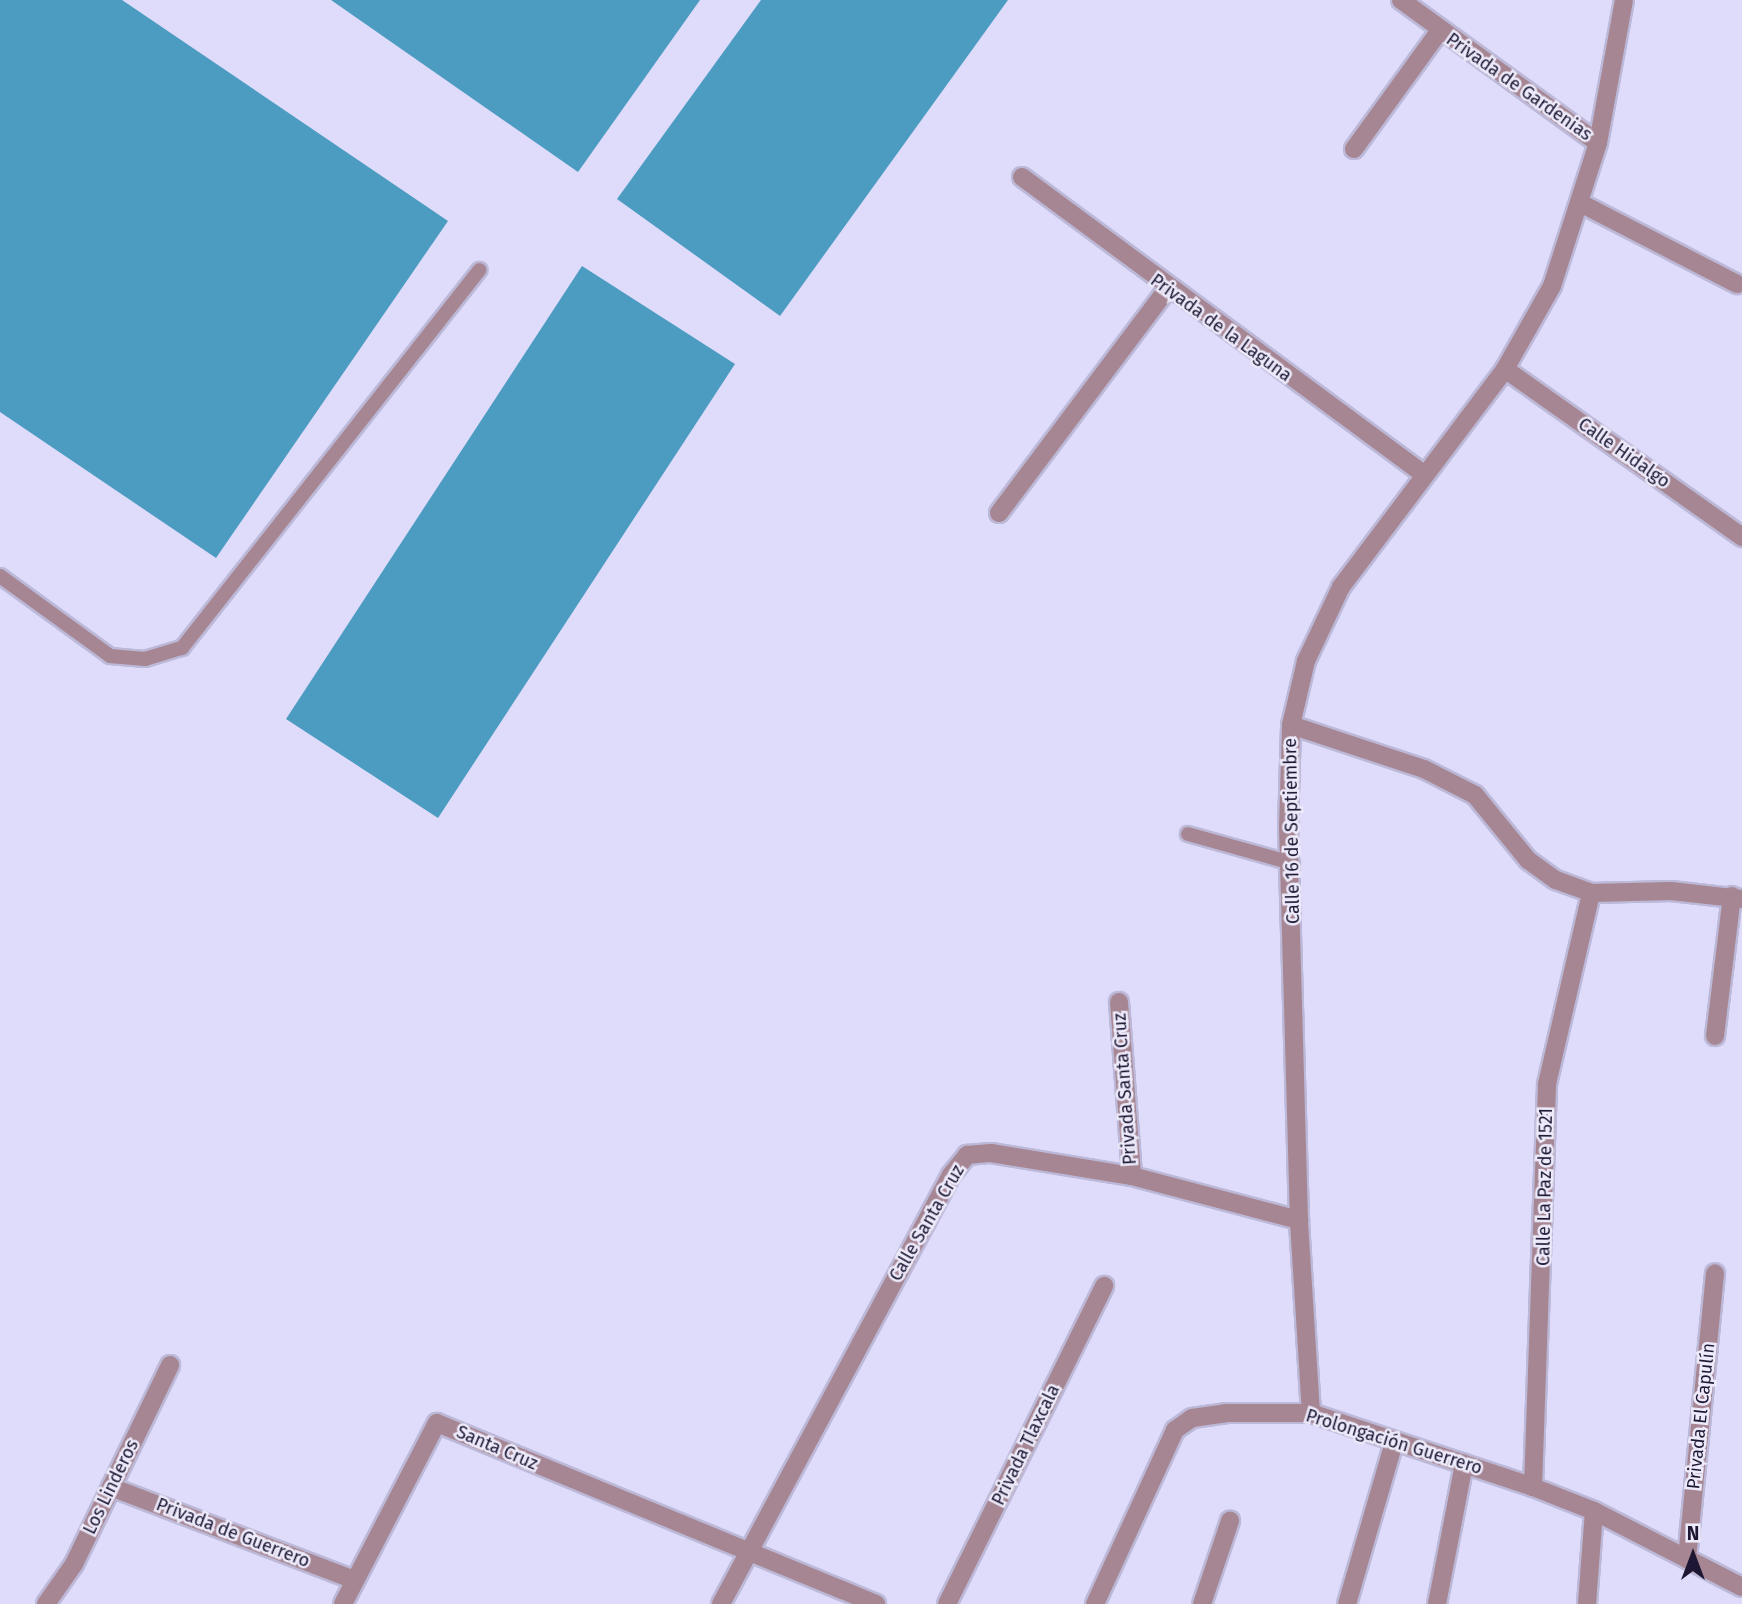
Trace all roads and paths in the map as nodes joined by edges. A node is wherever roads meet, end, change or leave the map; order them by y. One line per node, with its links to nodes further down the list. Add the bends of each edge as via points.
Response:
1 (1401, 0): 3 (street, Privada de Gardenias)
2 (1624, 0): 4 (street, Calle 16 de Septiembre)
3 (1440, 30): 4 (street, Privada de Gardenias); 5 (street, Privada de Gardenias)
4 (1598, 143): 7 (street, Calle 16 de Septiembre)
5 (1354, 149)
6 (1022, 177): 10 (street, Privada de la Laguna)
7 (1580, 203): 9 (street); 11 (street, Calle 16 de Septiembre, via 1552,286)
8 (479, 270): 15 (lane, via 182,648 145,659 110,656)
9 (1737, 284)
10 (1167, 289): 12 (street, Privada de la Laguna); 13 (street)
11 (1506, 369): 12 (street, Calle 16 de Septiembre); 14 (street, Calle Hidalgo)
12 (1423, 474): 16 (street, Calle 16 de Septiembre, via 1341,587 1306,661)
13 (999, 513)
14 (1742, 537)
15 (0, 576)
16 (1291, 725): 18 (street, Calle 16 de Septiembre); 19 (street, via 1424,769 1475,795 1528,860 1556,880)
17 (1188, 834): 18 (lane)
18 (1292, 863): 24 (street, Calle 16 de Septiembre)
19 (1591, 893): 20 (street, via 1671,891); 31 (street, Calle La Paz de 1521, via 1547,1084)
20 (1737, 897): 22 (street)
21 (1119, 1002): 23 (street, Privada Santa Cruz)
22 (1715, 1036)
23 (1132, 1176): 24 (street, Calle Santa Cruz); 35 (street, Calle Santa Cruz, via 991,1153 967,1155 951,1175)
24 (1299, 1220): 28 (street, Calle 16 de Septiembre)
25 (1715, 1273): 36 (street, Privada El Capulín)
26 (1104, 1286): 43 (street, Privada Tlaxcala)
27 (170, 1365): 32 (street, Los Linderos)
28 (1311, 1413): 29 (street, Prolongación Guerrero); 44 (street, Prolongación Guerrero, via 1226,1413 1192,1418 1175,1430)
29 (1394, 1442): 30 (street, Prolongación Guerrero); 46 (street)
30 (1464, 1464): 31 (street, Prolongación Guerrero); 47 (street)
31 (1533, 1486): 33 (street, Prolongación Guerrero)
32 (111, 1487): 37 (street, Privada de Guerrero); 39 (street, Los Linderos, via 58,1594)
33 (1594, 1511): 36 (street, Prolongación Guerrero); 48 (street)
34 (1230, 1521): 45 (street)
35 (745, 1552): 37 (street, Santa Cruz, via 437,1423); 41 (street); 42 (street)
36 (1687, 1559): 38 (street, Prolongación Guerrero)
37 (355, 1580): 40 (street, Santa Cruz)
38 (1742, 1587)
39 (46, 1604)
40 (342, 1604)
41 (721, 1604)
42 (876, 1604)
43 (947, 1604)
44 (1095, 1604)
45 (1202, 1604)
46 (1347, 1604)
47 (1437, 1604)
48 (1587, 1604)

